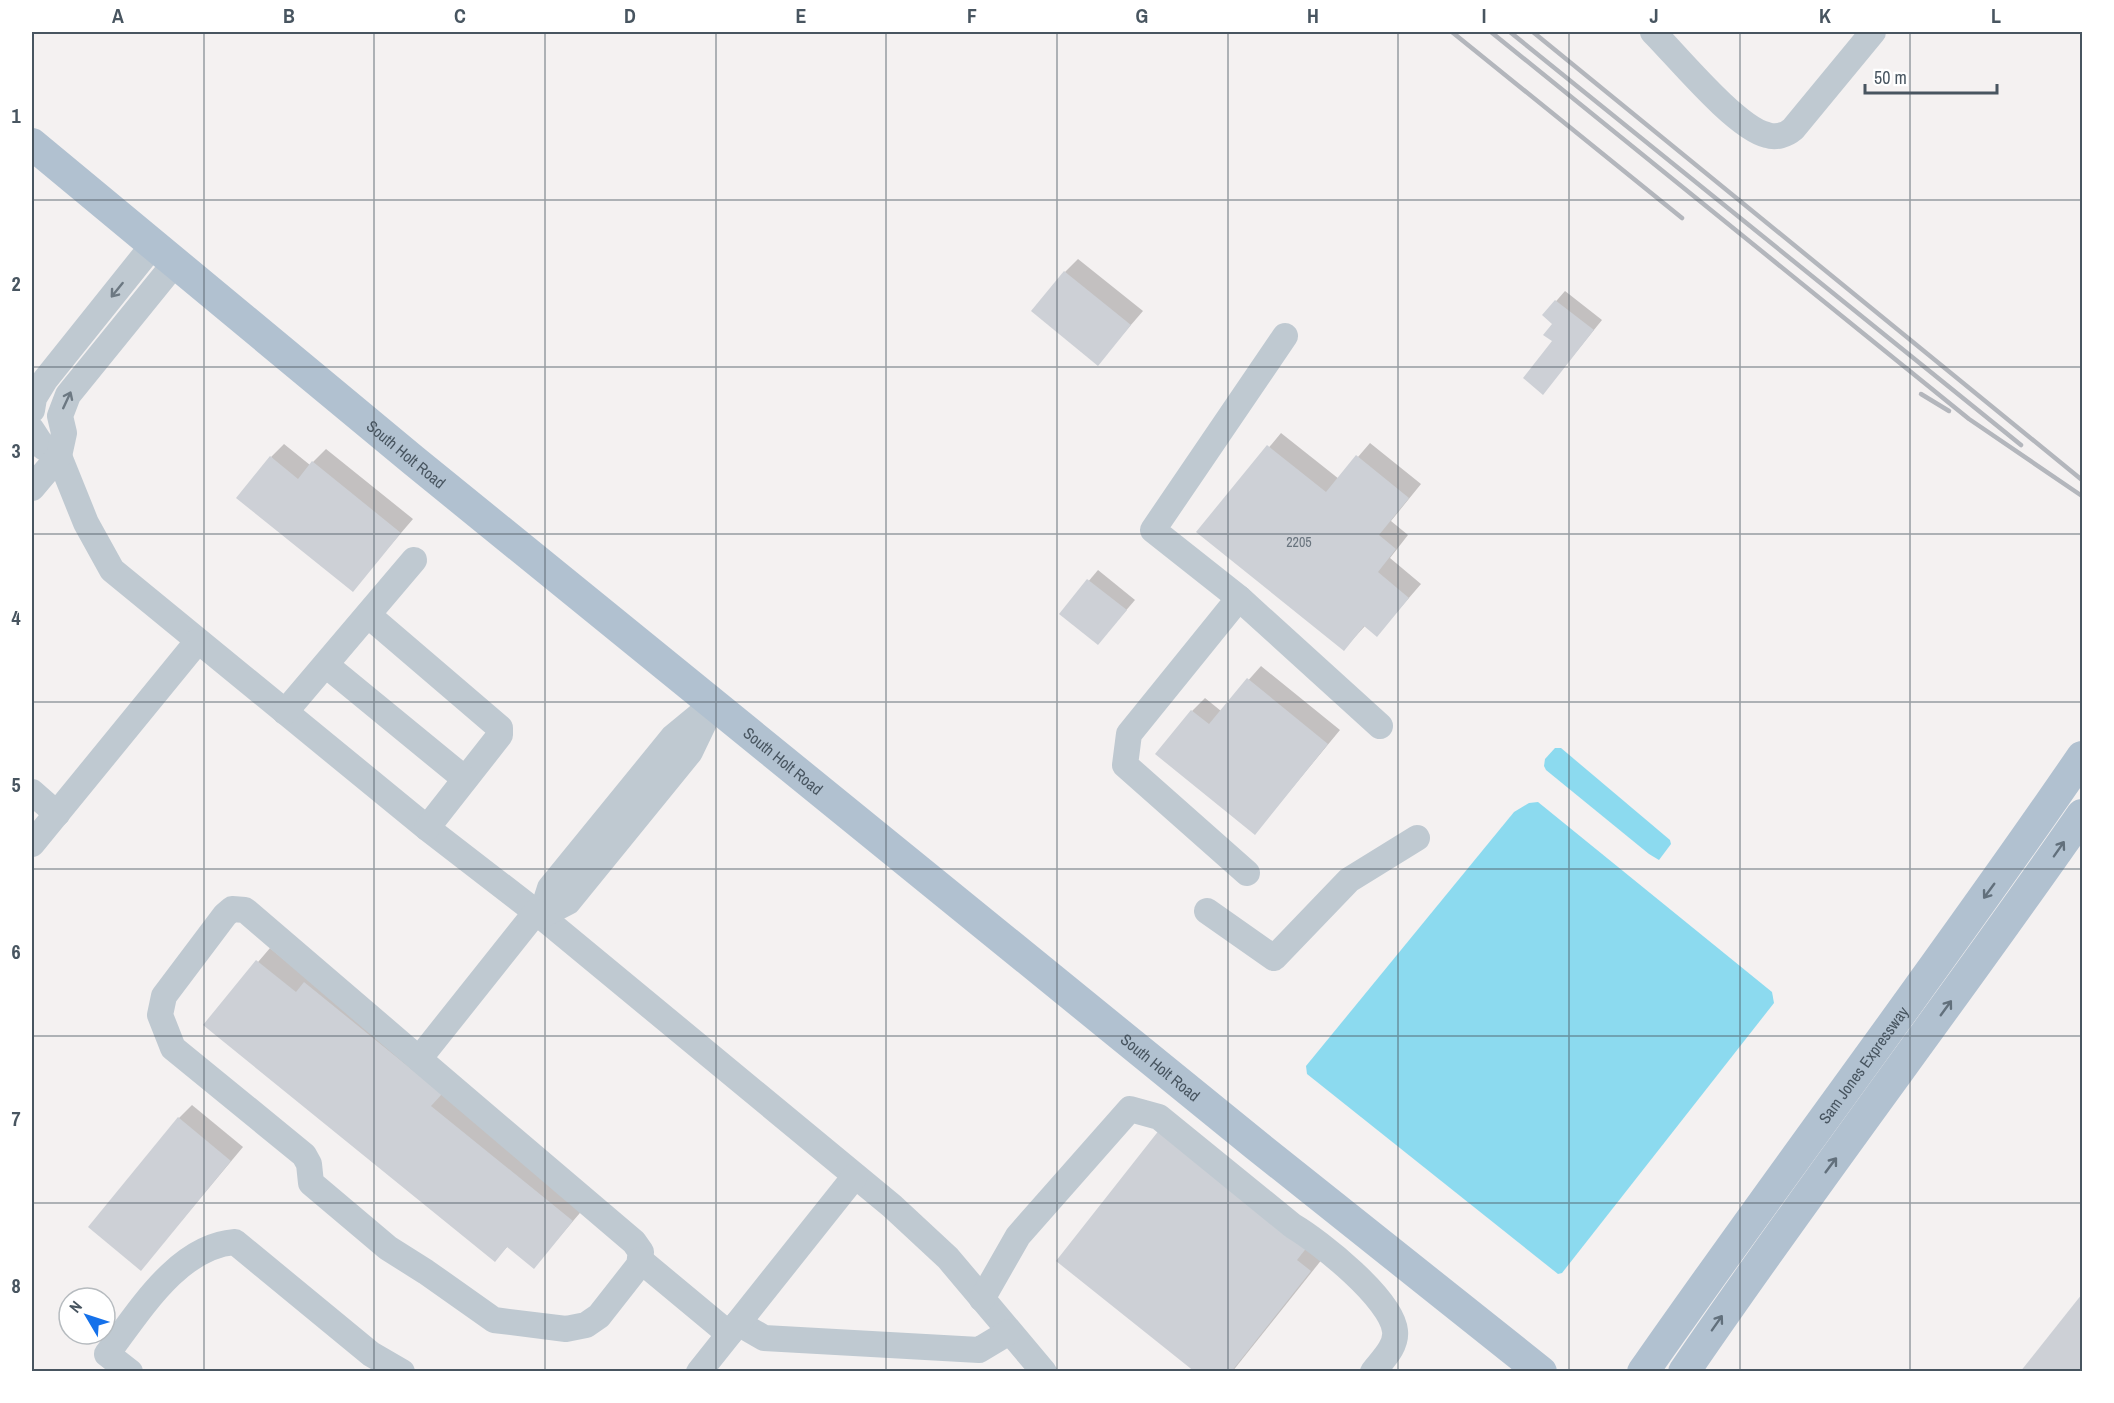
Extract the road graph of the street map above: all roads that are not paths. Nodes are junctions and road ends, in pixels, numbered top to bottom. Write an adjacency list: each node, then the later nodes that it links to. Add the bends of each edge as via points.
1 (1653, 32): 2 (lane, via 1735,115 1756,131 1778,136 1793,129)
2 (1873, 32)
3 (32, 144): 4 (main road, South Holt Road)
4 (164, 254): 6 (lane, one-way to 6, via 45,380); 8 (lane, one-way to 4, via 64,433 60,416 68,395); 15 (main road, South Holt Road)
5 (1285, 336): 11 (lane, via 1153,530)
6 (32, 410)
7 (32, 430): 8 (lane, via 43,447)
8 (58, 456): 9 (lane); 13 (lane, via 86,523 112,570)
9 (32, 488)
10 (414, 560): 12 (lane)
11 (1239, 598): 17 (lane); 26 (lane, via 1129,734 1125,765)
12 (368, 615): 14 (lane); 19 (lane, via 500,728 500,735)
13 (197, 642): 16 (lane); 21 (lane)
14 (326, 665): 16 (lane); 19 (lane)
15 (713, 704): 28 (lane, via 673,736 550,888); 40 (main road, South Holt Road)
16 (285, 712): 23 (lane)
17 (1380, 726)
18 (2082, 757): 41 (main road, Sam Jones Expressway, one-way to 41)
19 (465, 779): 23 (lane)
20 (32, 792): 21 (lane)
21 (57, 813): 25 (lane)
22 (2082, 814): 42 (main road, Sam Jones Expressway, one-way to 22)
23 (427, 828): 28 (lane)
24 (1417, 838): 27 (lane, via 1349,880 1274,958)
25 (32, 844)
26 (1247, 873)
27 (1207, 911)
28 (538, 914): 29 (lane); 30 (lane)
29 (419, 1059): 31 (lane, via 634,1242 641,1252); 31 (lane, via 245,910 232,909 225,915 164,996 159,1016 173,1048 304,1155 309,1164 310,1183 387,1248 494,1320 566,1329 586,1325 599,1316)
30 (855, 1176): 32 (lane, via 948,1258); 33 (lane)
31 (640, 1260): 33 (lane)
32 (982, 1299): 34 (lane); 39 (lane, via 1018,1236 1130,1109 1159,1117 1293,1226 1316,1240 1384,1304 1395,1332 1391,1349)
33 (734, 1328): 34 (lane, via 764,1338 979,1350); 37 (lane)
34 (1010, 1332): 38 (lane)
35 (130, 1371): 36 (lane, via 107,1354 167,1276 213,1247 235,1242 371,1354)
36 (402, 1371)
37 (699, 1371)
38 (1044, 1371)
39 (1373, 1371)
40 (1541, 1371)
41 (1643, 1371)
42 (1684, 1371)

